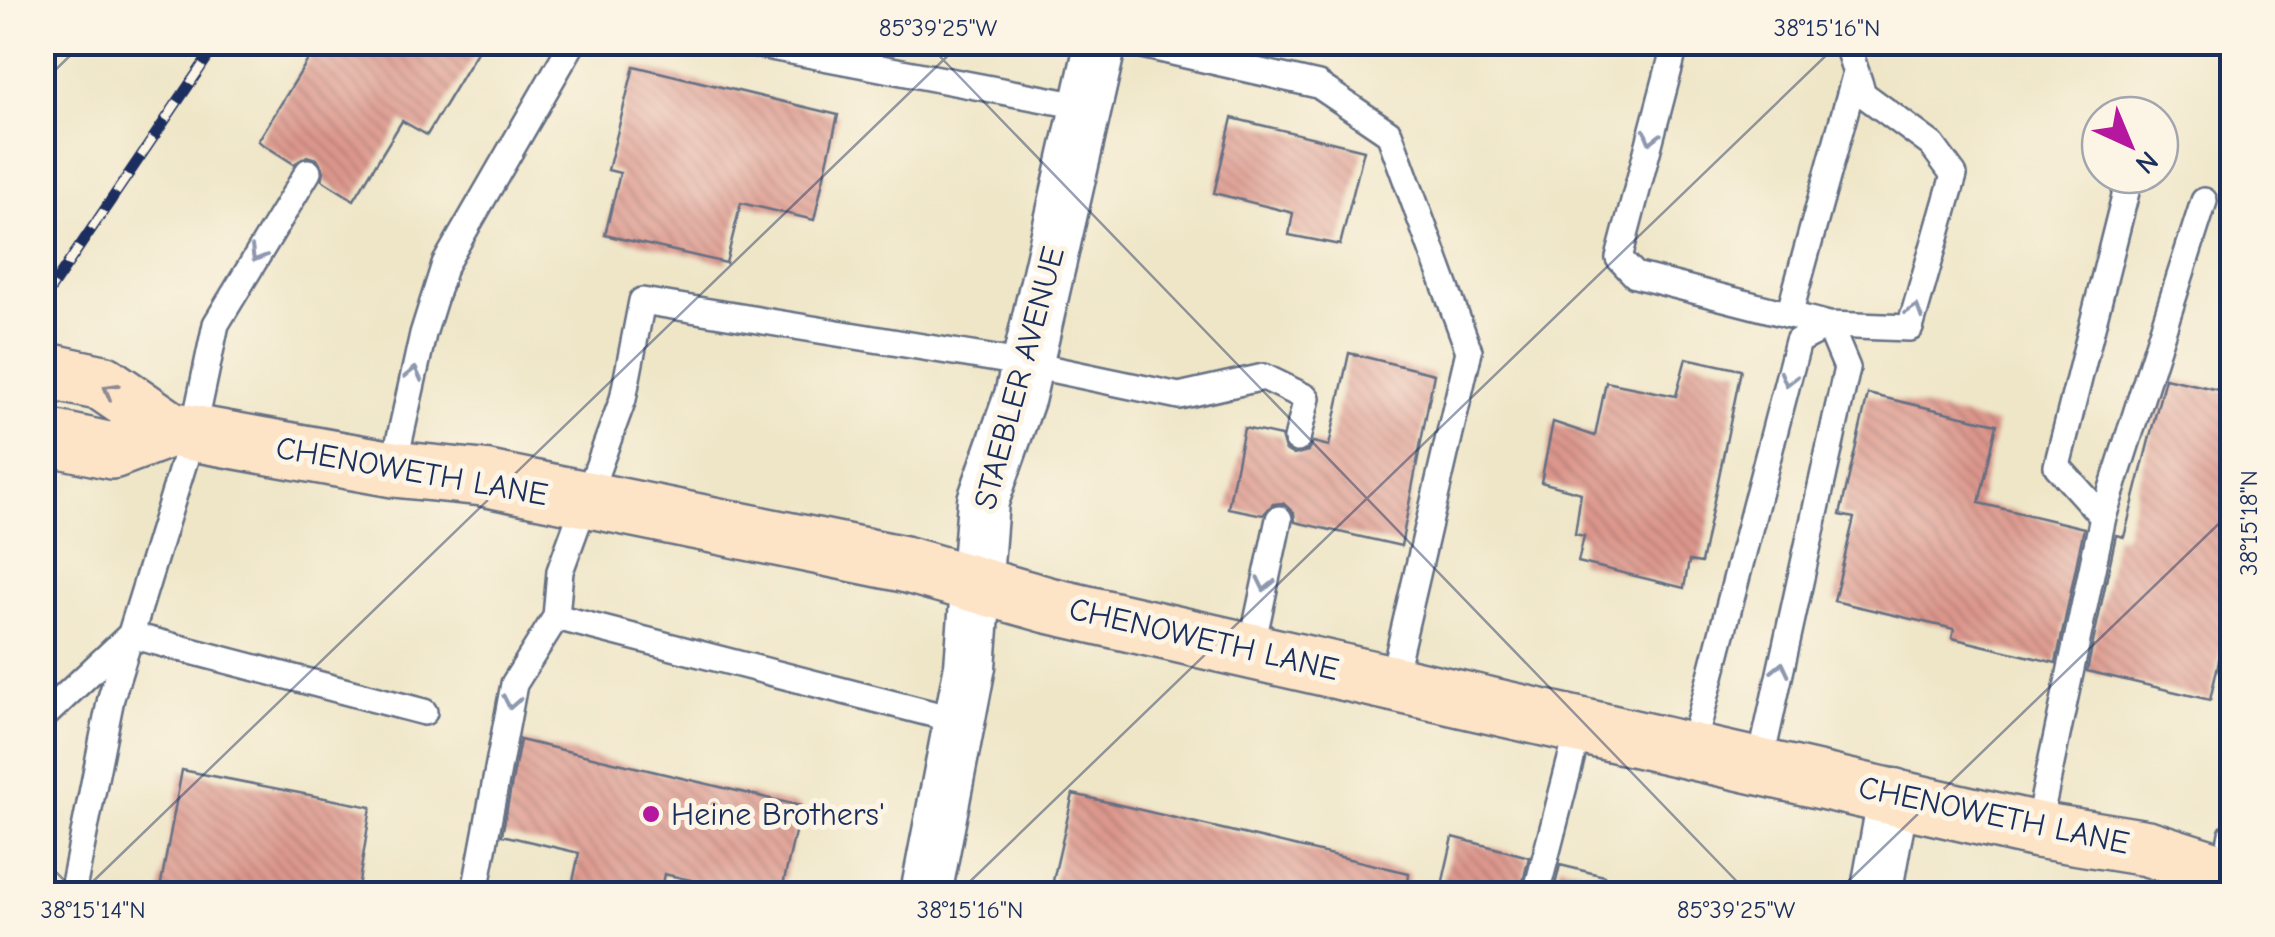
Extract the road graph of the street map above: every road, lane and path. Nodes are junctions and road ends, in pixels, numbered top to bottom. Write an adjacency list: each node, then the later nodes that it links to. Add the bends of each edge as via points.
1 (573, 42): 19 (lane, one-way to 1, via 445,264)
2 (744, 42): 8 (lane)
3 (1101, 42): 8 (street, STAEBLER AVENUE)
4 (1128, 42): 27 (lane, via 1318,84 1390,133 1469,350)
5 (1676, 42): 12 (lane, one-way to 12, via 1619,258 1634,275)
6 (1846, 42): 7 (lane)
7 (1856, 72): 12 (lane); 13 (lane, one-way to 7, via 1910,328 1954,175 1932,145 1863,94)
8 (1086, 107): 14 (street, STAEBLER AVENUE)
9 (308, 172): 16 (lane, one-way to 16, via 216,324)
10 (2125, 195): 21 (lane, via 2057,466)
11 (2204, 201): 21 (lane)
12 (1790, 314): 13 (lane)
13 (1829, 325): 32 (lane, one-way to 32, via 1798,341); 33 (lane, one-way to 13, via 1848,368)
14 (1027, 364): 18 (lane, via 1179,396 1264,377 1307,398); 20 (lane, via 642,301 623,399); 23 (street, STAEBLER AVENUE, via 983,501)
15 (42, 370): 16 (main road, CHENOWETH LANE, one-way to 15, via 103,383)
16 (182, 431): 17 (main road, via 112,451); 19 (main road, CHENOWETH LANE); 25 (lane)
17 (42, 436)
18 (1297, 439)
19 (393, 469): 20 (main road, CHENOWETH LANE, via 483,478)
20 (583, 502): 23 (main road, CHENOWETH LANE, via 904,564); 24 (lane, via 560,571)
21 (2103, 517): 35 (lane)
22 (1279, 519): 26 (lane, one-way to 26)
23 (975, 584): 26 (main road, CHENOWETH LANE); 30 (street, STAEBLER AVENUE)
24 (556, 616): 30 (lane); 38 (lane, one-way to 38, via 514,684 475,892)
25 (130, 636): 28 (lane); 29 (lane); 37 (lane)
26 (1251, 650): 27 (main road, CHENOWETH LANE)
27 (1392, 682): 31 (main road, CHENOWETH LANE)
28 (424, 712)
29 (42, 718)
30 (960, 721): 39 (street, STAEBLER AVENUE)
31 (1580, 724): 32 (main road, CHENOWETH LANE); 40 (lane)
32 (1692, 749): 33 (main road, CHENOWETH LANE)
33 (1760, 764): 34 (main road, CHENOWETH LANE)
34 (1894, 794): 35 (main road, CHENOWETH LANE); 41 (street)
35 (2036, 830): 36 (main road, CHENOWETH LANE)
36 (2230, 860)
37 (72, 894)
38 (485, 894)
39 (926, 894)
40 (1536, 894)
41 (1876, 894)

